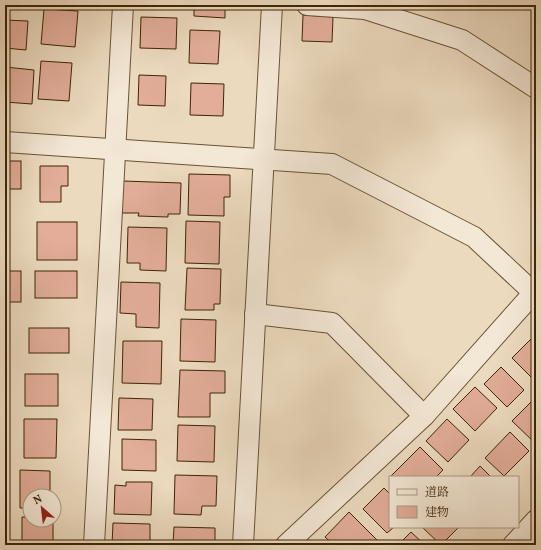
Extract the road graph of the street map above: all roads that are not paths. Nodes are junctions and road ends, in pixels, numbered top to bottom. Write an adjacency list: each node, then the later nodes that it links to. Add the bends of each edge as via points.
1 (123, 5): 6 (street)
2 (272, 5): 7 (street)
3 (307, 5): 4 (street, via 365,9 462,40)
4 (536, 88)
5 (5, 142): 6 (street)
6 (115, 149): 7 (street); 12 (street)
7 (264, 159): 8 (street, via 332,164 474,237); 9 (street)
8 (535, 292): 10 (street)
9 (256, 314): 10 (street, via 332,323); 13 (street)
10 (424, 416): 14 (street)
11 (536, 520): 15 (street)
12 (94, 545)
13 (243, 545)
14 (286, 545)
15 (513, 545)

